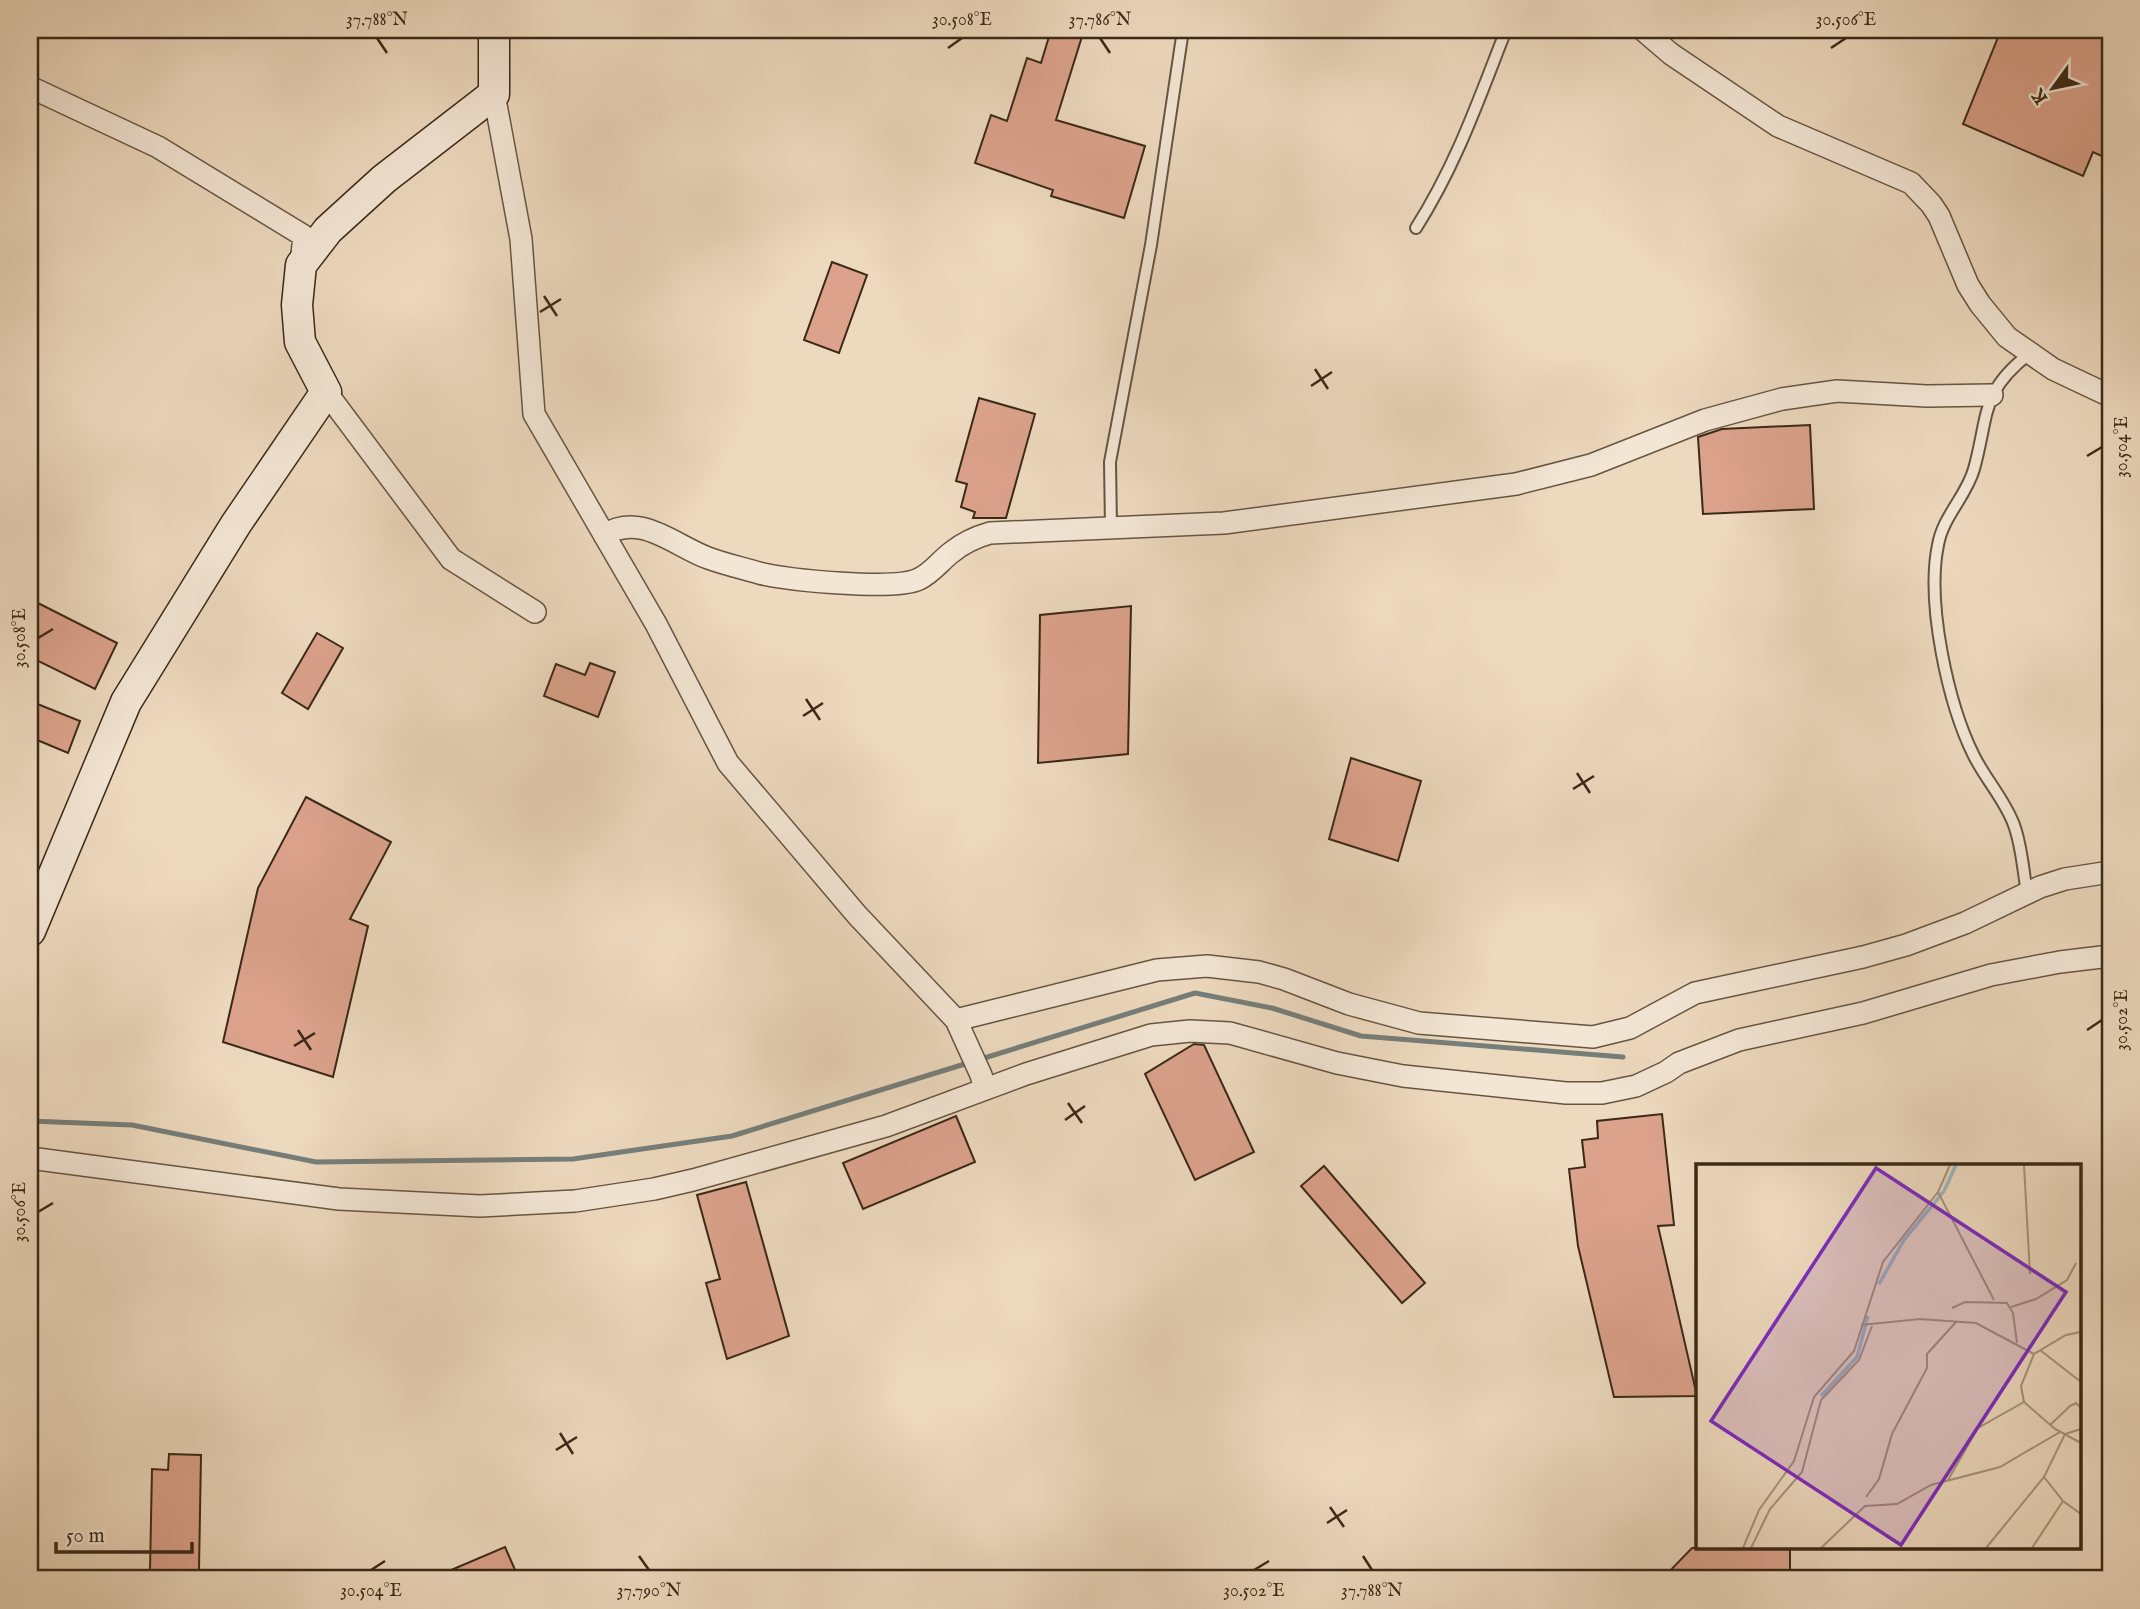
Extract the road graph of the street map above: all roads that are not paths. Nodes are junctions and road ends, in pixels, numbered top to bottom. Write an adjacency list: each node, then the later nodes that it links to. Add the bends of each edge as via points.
1 (494, 30): 6 (street)
2 (1183, 30): 13 (lane, via 1151,245 1110,462)
3 (1506, 30): 7 (lane, via 1461,147)
4 (1643, 30): 9 (street, via 1779,126 1911,183 1939,216 1980,304 2007,337)
5 (30, 87): 8 (street, via 158,147 304,236)
6 (494, 94): 8 (street, via 384,179 328,230); 14 (street, via 521,239 534,414)
7 (1416, 228)
8 (301, 265): 10 (street, via 300,342)
9 (2029, 354): 11 (lane, via 2003,376); 12 (street, via 2077,383)
10 (326, 392): 15 (street, via 451,559); 18 (street, via 236,524 126,702)
11 (1992, 395): 13 (street, via 1837,391 1782,399 1705,420 1591,465 1542,479 1224,523); 17 (lane, via 1969,483 1947,518 1938,545 1936,605 1951,695 1975,757 2013,823)
12 (2110, 396)
13 (1111, 527): 14 (street, via 990,533 964,543 930,572 903,584 817,581 761,573 706,557 641,527 625,526)
14 (604, 536): 20 (street, via 728,763)
15 (535, 612)
16 (2110, 872): 17 (street, via 2065,879)
17 (2027, 893): 20 (street, via 1906,945 1695,993 1630,1028 1593,1037 1419,1023 1259,972 1207,966 1157,970)
18 (30, 931)
19 (2110, 956): 21 (street, via 1991,975 1863,1013 1759,1035 1689,1059 1636,1086 1602,1093 1403,1076 1210,1031 1151,1035)
20 (961, 1029): 21 (street)
21 (983, 1082): 22 (street, via 886,1126 693,1180 615,1196 527,1205 339,1199)
22 (30, 1158)

